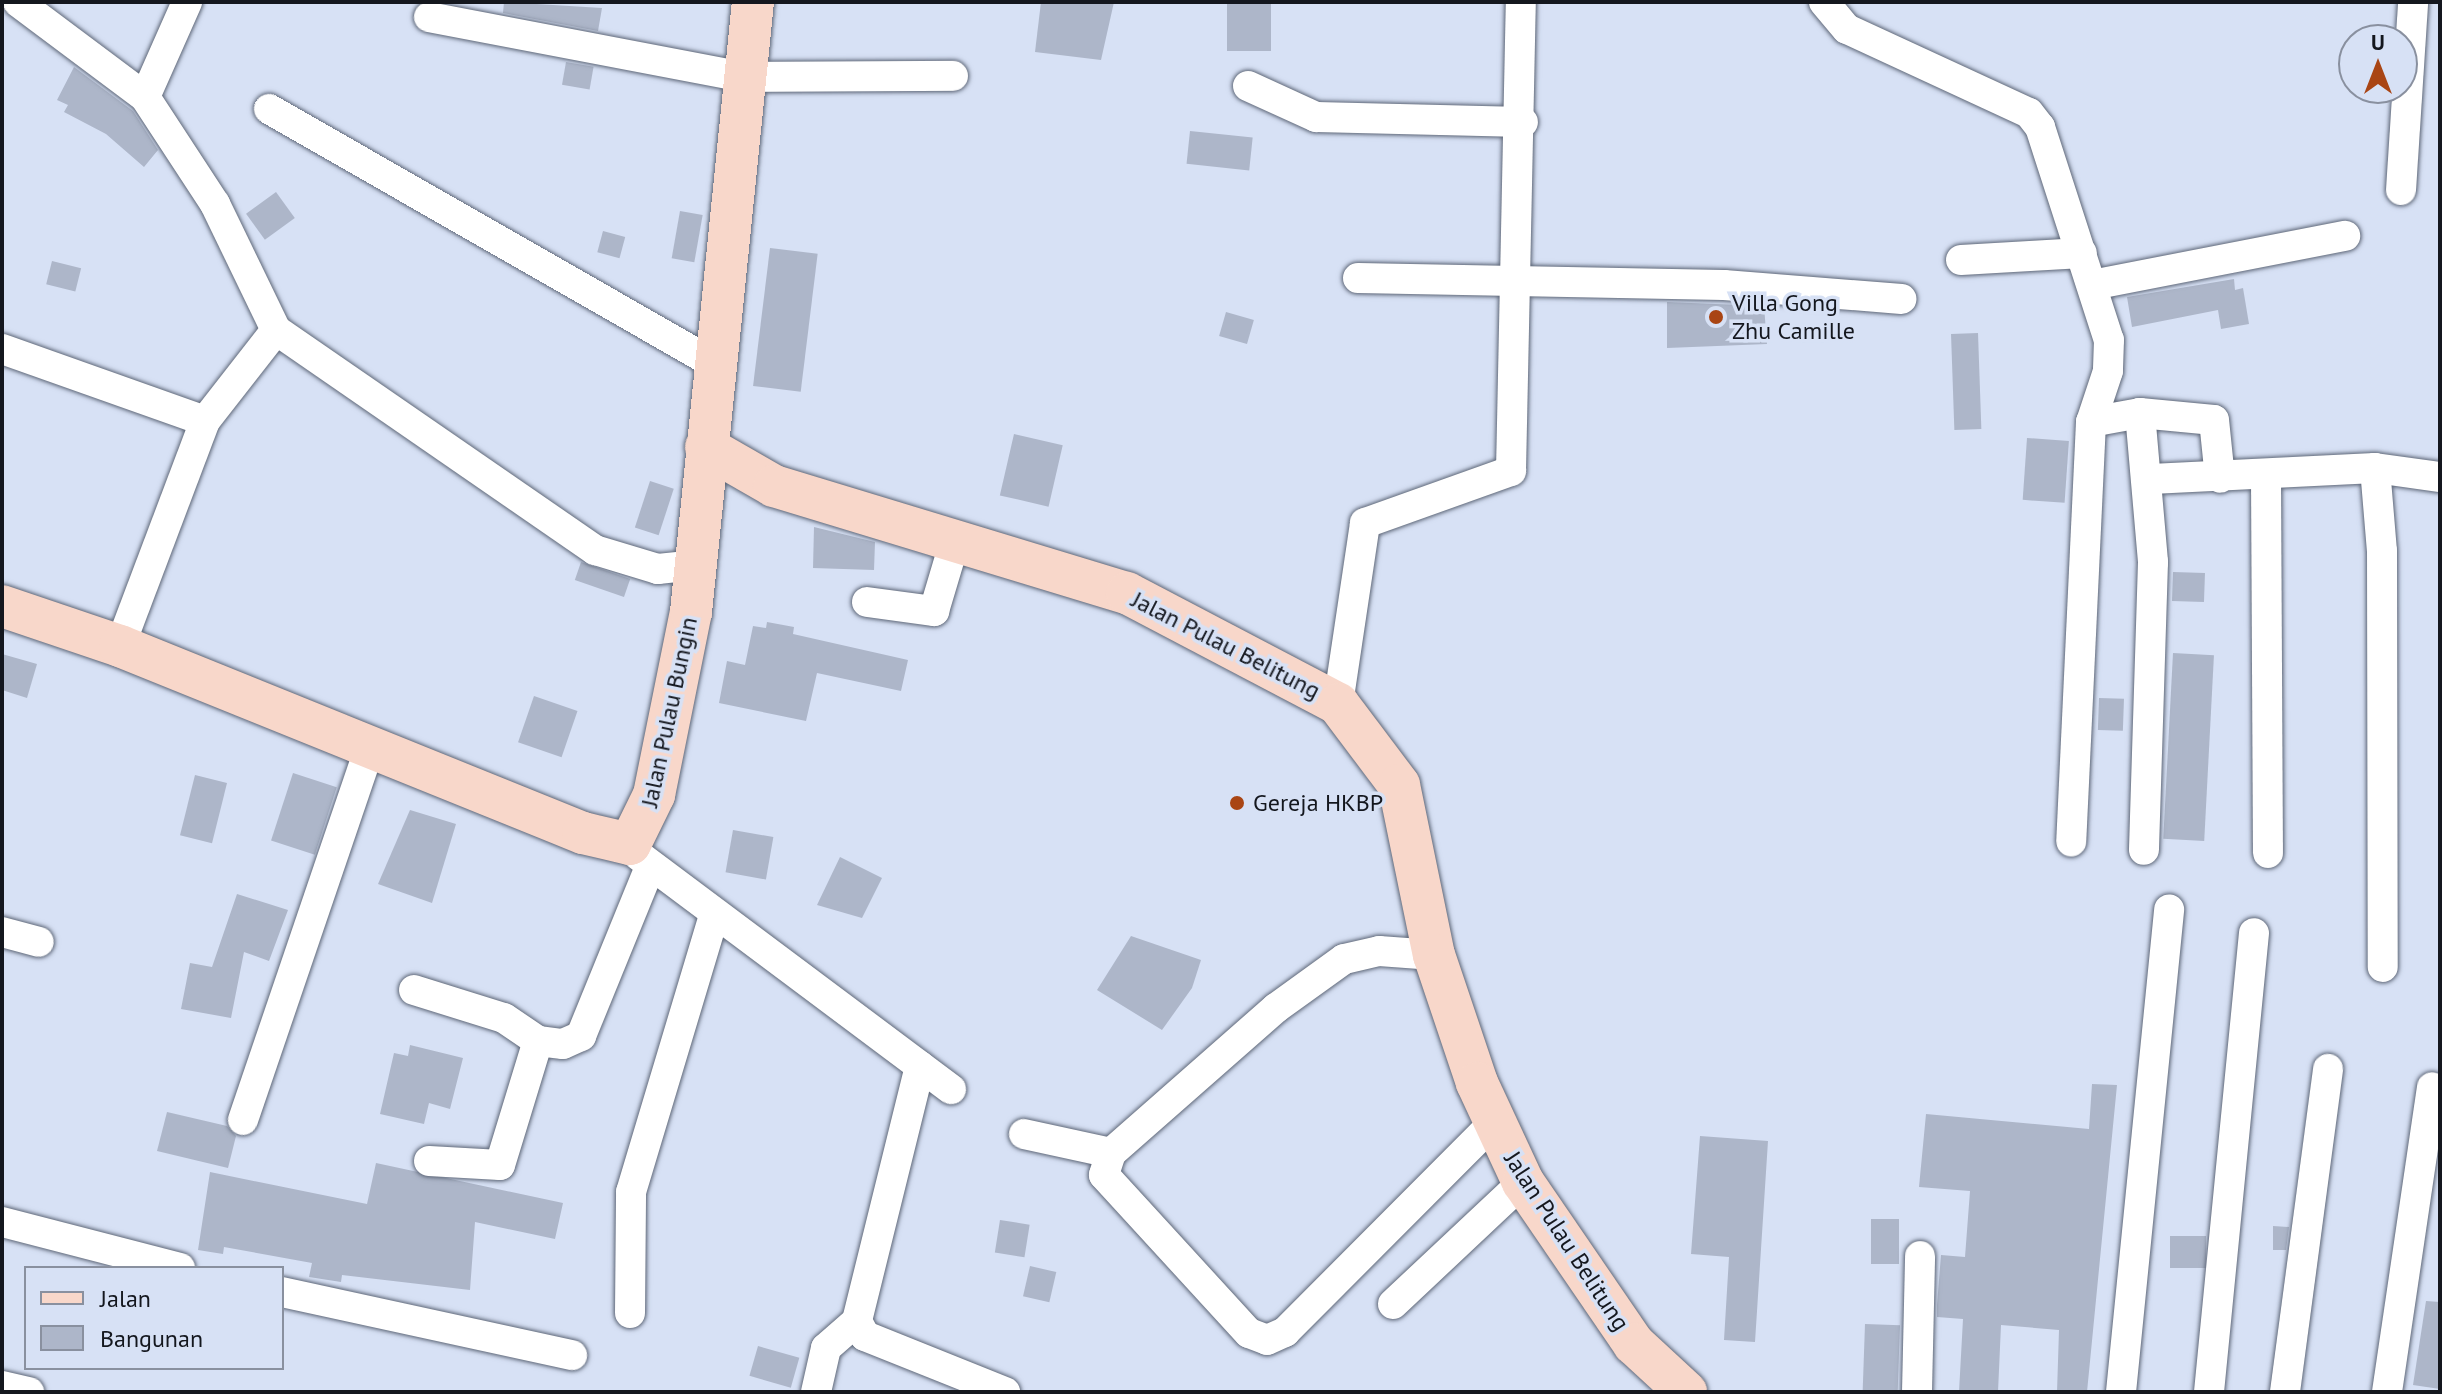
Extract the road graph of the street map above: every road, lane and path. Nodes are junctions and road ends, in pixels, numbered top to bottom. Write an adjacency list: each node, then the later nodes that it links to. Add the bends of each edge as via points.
1 (18, 2): 11 (street)
2 (187, 2): 11 (street)
3 (753, 2): 9 (street, Jalan Pulau Bungin)
4 (1521, 2): 13 (street)
5 (1824, 2): 16 (street, via 1847,29 2029,113)
6 (2413, 2): 14 (street)
7 (429, 17): 9 (street)
8 (953, 76): 9 (street)
9 (743, 77): 24 (street, Jalan Pulau Bungin)
10 (1248, 86): 13 (street, via 1316,117)
11 (145, 97): 22 (street, via 215,204)
12 (269, 109): 24 (street)
13 (1523, 122): 19 (street)
14 (2401, 190)
15 (2345, 236): 20 (street)
16 (2082, 253): 17 (street); 20 (street)
17 (1961, 260)
18 (1358, 278): 19 (street)
19 (1517, 279): 21 (street); 41 (street, via 1511,471 1365,523)
20 (2092, 285): 27 (street, via 2110,358)
21 (1901, 299)
22 (276, 330): 26 (street); 37 (street, via 595,550)
23 (2, 349): 26 (street)
24 (713, 363): 28 (street, Jalan Pulau Bungin)
25 (2140, 413): 27 (street); 32 (street, via 2214,420); 33 (street)
26 (205, 421): 40 (street)
27 (2091, 422): 43 (street)
28 (706, 447): 34 (street, Jalan Pulau Belitung); 35 (street, Jalan Pulau Bungin)
29 (2375, 468): 30 (street); 31 (street); 53 (street, via 2382,551)
30 (2266, 476): 32 (street); 45 (street)
31 (2440, 477)
32 (2220, 478): 33 (street)
33 (2151, 479): 44 (street)
34 (774, 486): 35 (street); 36 (street, Jalan Pulau Belitung)
35 (705, 505): 37 (street, Jalan Pulau Bungin)
36 (950, 564): 38 (street, via 934,611); 41 (street, Jalan Pulau Belitung, via 1127,593)
37 (695, 584): 46 (street, Jalan Pulau Bungin)
38 (867, 602)
39 (2, 606): 40 (street)
40 (120, 646): 42 (street)
41 (1338, 704): 52 (street, Jalan Pulau Belitung, via 1399,785)
42 (370, 746): 46 (street); 60 (street)
43 (2071, 842)
44 (2144, 850)
45 (2268, 853)
46 (639, 857): 48 (street); 55 (street, via 581,1036 563,1044)
47 (2169, 909): 80 (street)
48 (714, 915): 56 (street); 71 (street, via 631,1192)
49 (2, 932): 51 (street)
50 (2254, 933): 81 (street)
51 (39, 942)
52 (1434, 955): 61 (street, Jalan Pulau Belitung); 63 (street, via 1379,951 1344,959 1276,1008)
53 (2383, 967)
54 (414, 990): 55 (street, via 504,1018)
55 (538, 1041): 64 (street, via 500,1165)
56 (920, 1066): 59 (street); 72 (street)
57 (2328, 1069): 82 (street)
58 (2432, 1087): 83 (street)
59 (951, 1089)
60 (243, 1120)
61 (1493, 1123): 63 (street, via 1285,1332 1267,1340 1249,1333 1104,1175); 65 (street, Jalan Pulau Belitung)
62 (1024, 1134): 63 (street)
63 (1111, 1153)
64 (429, 1161)
65 (1523, 1182): 70 (street); 78 (street, Jalan Pulau Belitung, via 1634,1344)
66 (2, 1222): 68 (street)
67 (1920, 1256): 79 (street)
68 (172, 1266)
69 (284, 1292): 73 (street)
70 (1393, 1304)
71 (630, 1313)
72 (857, 1321): 76 (street, via 826,1348); 77 (street, via 865,1336)
73 (572, 1355)
74 (2, 1386): 75 (street)
75 (29, 1392)
76 (816, 1392)
77 (1005, 1392)
78 (1686, 1392)
79 (1917, 1392)
80 (2121, 1392)
81 (2209, 1392)
82 (2285, 1392)
83 (2387, 1392)

